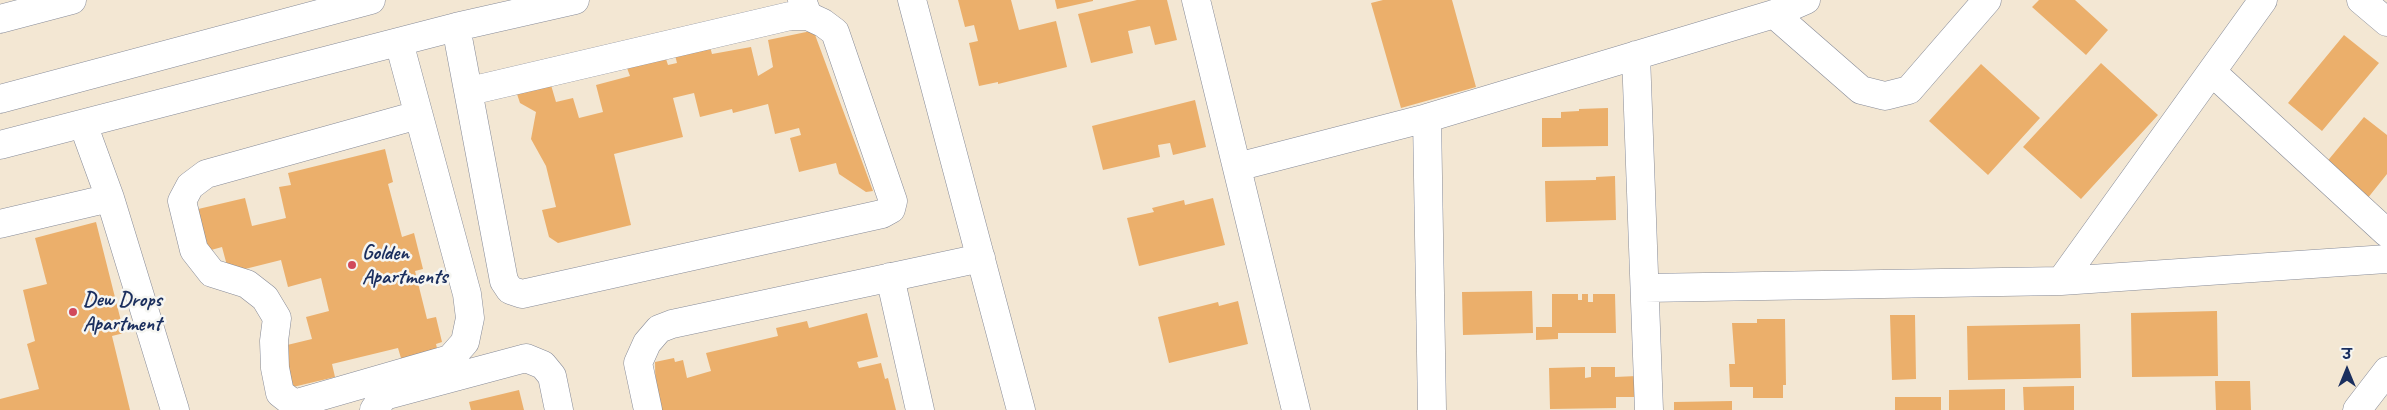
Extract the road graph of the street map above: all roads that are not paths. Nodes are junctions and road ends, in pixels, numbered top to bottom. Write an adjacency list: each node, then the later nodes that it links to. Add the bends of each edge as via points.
1 (72, 0): 12 (street)
2 (371, 0): 19 (street)
3 (575, 0): 14 (street)
4 (912, 0): 28 (street)
5 (1196, 0): 24 (street)
6 (1806, 0): 11 (street)
7 (1988, 0): 11 (street, via 1909,90 1885,96 1861,90)
8 (2263, 0): 17 (street)
9 (2361, 0): 13 (street)
10 (805, 8): 18 (street, via 790,16); 18 (street, via 835,32 893,201 891,209 882,214 522,294 510,290 504,281)
11 (1774, 14): 16 (street)
12 (0, 19)
13 (2387, 22)
14 (456, 27): 15 (street); 18 (street)
15 (399, 42): 20 (street); 22 (street)
16 (1636, 55): 21 (street); 32 (street)
17 (2212, 72): 27 (street); 31 (street)
18 (470, 91)
19 (0, 99)
20 (418, 115): 20 (street, via 467,294 470,318 465,342 450,359 294,404 280,393 275,368 277,318 266,298 246,284 212,273 194,250 182,201 190,186 206,174)
21 (1427, 118): 24 (street); 41 (street)
22 (83, 124): 23 (street); 25 (street)
23 (0, 145)
24 (1237, 167): 40 (street)
25 (110, 198): 26 (street); 34 (street)
26 (0, 224)
27 (2387, 233)
28 (981, 258): 30 (street); 39 (street)
29 (2387, 259): 31 (street)
30 (890, 277): 37 (street, via 659,329 647,343 638,363); 38 (street)
31 (2060, 280): 32 (street)
32 (1644, 288): 42 (street)
33 (2387, 371): 43 (street)
34 (175, 410)
35 (374, 410): 36 (street, via 384,396 526,358 543,366 552,376)
36 (559, 410)
37 (648, 410)
38 (920, 410)
39 (1021, 410)
40 (1296, 410)
41 (1432, 410)
42 (1649, 410)
43 (2357, 410)

